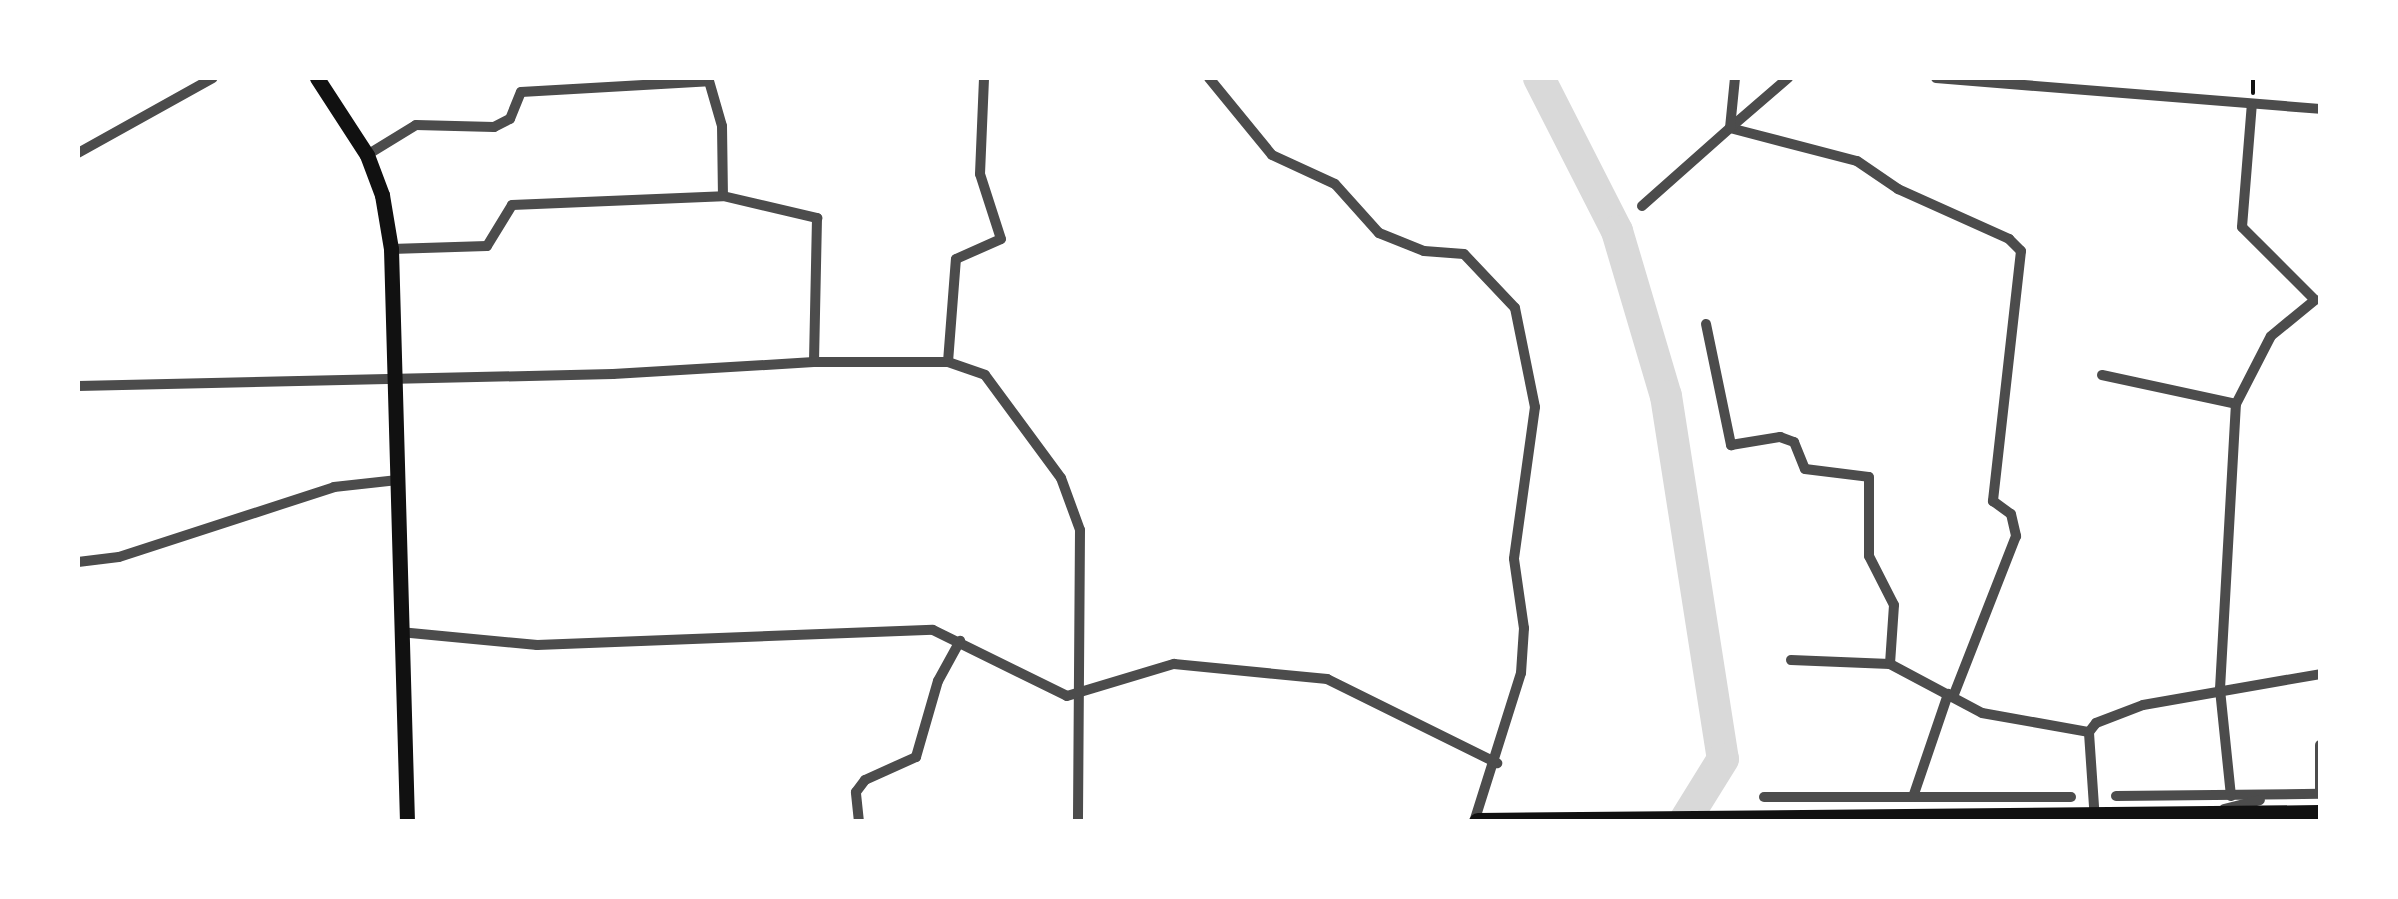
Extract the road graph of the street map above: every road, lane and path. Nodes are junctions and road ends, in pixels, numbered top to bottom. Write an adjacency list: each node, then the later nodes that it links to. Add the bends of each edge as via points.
1 (213, 78): 12 (street)
2 (317, 78): 13 (main road)
3 (984, 78): 19 (street, via 980,174 1001,240 956,259)
4 (1209, 78): 36 (street, via 1272,155 1335,184 1379,233 1424,252 1464,254 1515,308 1535,386 1535,425 1514,559 1524,628 1521,673)
5 (1735, 78): 11 (street)
6 (1788, 78): 11 (street)
7 (1936, 78): 9 (street)
8 (710, 79): 13 (street, via 521,92 510,119 494,127 416,125); 14 (street, via 722,126)
9 (2252, 104): 10 (street); 23 (street, via 2242,227 2315,300 2271,336)
10 (2320, 109)
11 (1730, 128): 15 (street); 33 (street, via 1857,161 1898,189 2009,238 2021,251 1993,501 2011,514 2016,536)
12 (78, 153)
13 (366, 155): 16 (main road, via 382,195)
14 (723, 196): 16 (street, via 512,205 487,246); 18 (street, via 817,218)
15 (1642, 206)
16 (391, 249): 21 (main road)
17 (1706, 324): 29 (street, via 1731,445 1780,437 1794,442 1805,469 1870,478 1868,556 1894,605)
18 (814, 362): 19 (street); 21 (street)
19 (948, 362): 32 (street, via 997,386 1075,507 1084,617)
20 (2102, 375): 23 (street)
21 (397, 379): 22 (street); 24 (main road)
22 (78, 386)
23 (2236, 404): 31 (street)
24 (398, 480): 25 (street, via 334,487 119,557); 26 (main road)
25 (78, 562)
26 (400, 632): 27 (street, via 537,644 908,629); 47 (main road)
27 (960, 642): 32 (street, via 1030,684); 48 (street, via 938,681 916,757 866,780 856,792)
28 (1791, 660): 29 (street)
29 (1890, 664): 33 (street)
30 (2320, 674): 31 (street)
31 (2220, 689): 34 (street, via 2114,713); 40 (street)
32 (1076, 695): 36 (street, via 1174,664 1327,678); 49 (street)
33 (1951, 695): 34 (street, via 1982,713); 43 (street)
34 (2088, 732): 46 (street)
35 (2320, 745): 37 (street)
36 (1498, 764): 50 (street)
37 (2320, 794): 41 (street)
38 (1764, 796): 43 (street)
39 (2116, 796): 40 (street)
40 (2231, 796): 41 (street)
41 (2278, 796): 45 (street)
42 (2071, 797): 43 (street)
43 (1913, 798)
44 (2320, 814): 45 (highway)
45 (2194, 817): 46 (highway)
46 (2095, 820): 50 (highway)
47 (407, 822)
48 (859, 822)
49 (1078, 822)
50 (1476, 822)

